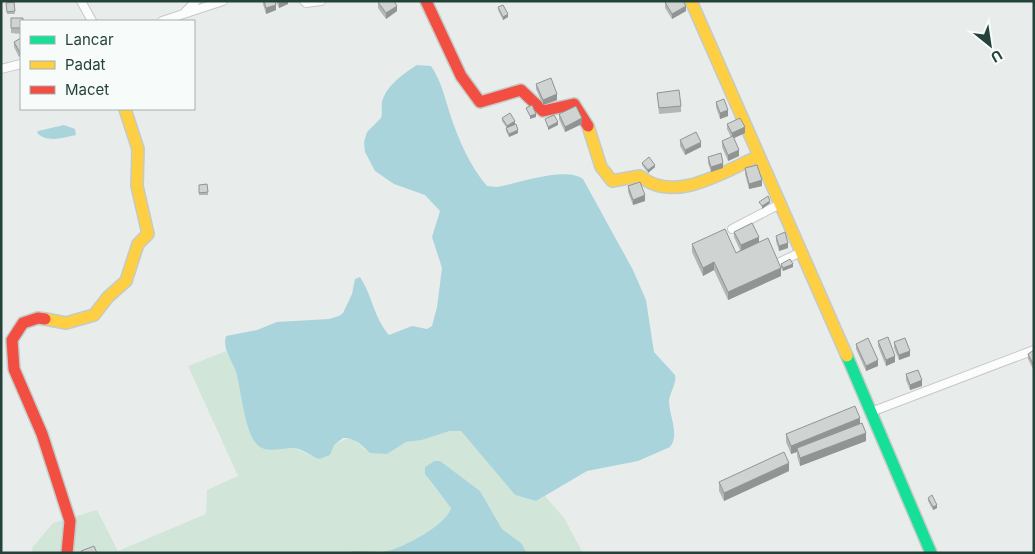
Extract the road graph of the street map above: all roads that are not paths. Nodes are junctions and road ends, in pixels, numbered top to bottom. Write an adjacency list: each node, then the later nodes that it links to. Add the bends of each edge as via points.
1 (81, 1): 9 (street)
2 (196, 1): 8 (street)
3 (223, 1): 8 (street)
4 (304, 1): 5 (street)
5 (320, 1)
6 (426, 1): 14 (street, via 461,76 480,102 521,90 543,111 574,104 588,126 600,167 612,181 640,176 651,186 673,189)
7 (691, 1): 14 (street)
8 (184, 13): 10 (street)
9 (91, 20)
10 (165, 20)
11 (20, 64): 12 (street)
12 (1, 69)
13 (126, 110): 21 (street, via 138,150 137,186 148,234 138,244 126,281 94,315 66,323 38,318 22,323 12,340 14,369 42,434 70,521)
14 (758, 156): 15 (street)
15 (780, 204): 16 (street); 17 (street)
16 (732, 229)
17 (801, 252): 18 (street); 20 (street)
18 (778, 263)
19 (1034, 350): 20 (street)
20 (871, 412): 22 (street)
21 (67, 553)
22 (931, 553)

